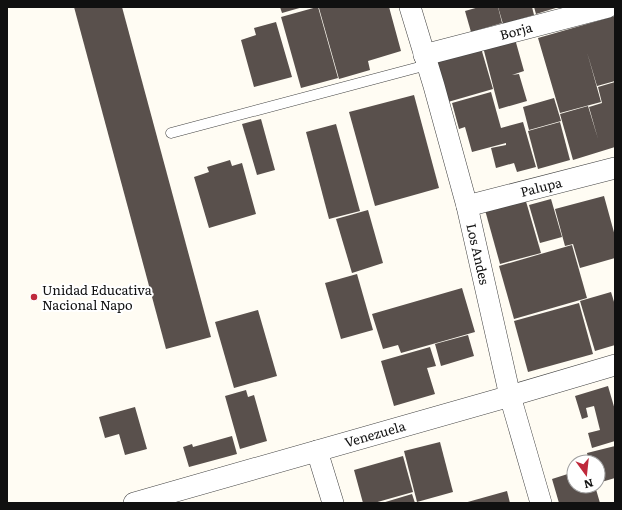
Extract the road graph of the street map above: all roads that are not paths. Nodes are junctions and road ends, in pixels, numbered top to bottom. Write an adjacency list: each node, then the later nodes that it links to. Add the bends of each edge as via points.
1 (410, 7): 3 (street, Los Andes)
2 (608, 7): 3 (street, Borja)
3 (425, 60): 4 (lane); 6 (street, Los Andes)
4 (171, 133)
5 (615, 168): 6 (street, Palupa)
6 (467, 206): 8 (street, Los Andes)
7 (615, 365): 8 (street, Venezuela)
8 (510, 396): 9 (street, Venezuela); 12 (street, Los Andes)
9 (317, 450): 10 (street, Venezuela); 11 (street)
10 (134, 503)
11 (333, 503)
12 (541, 503)

